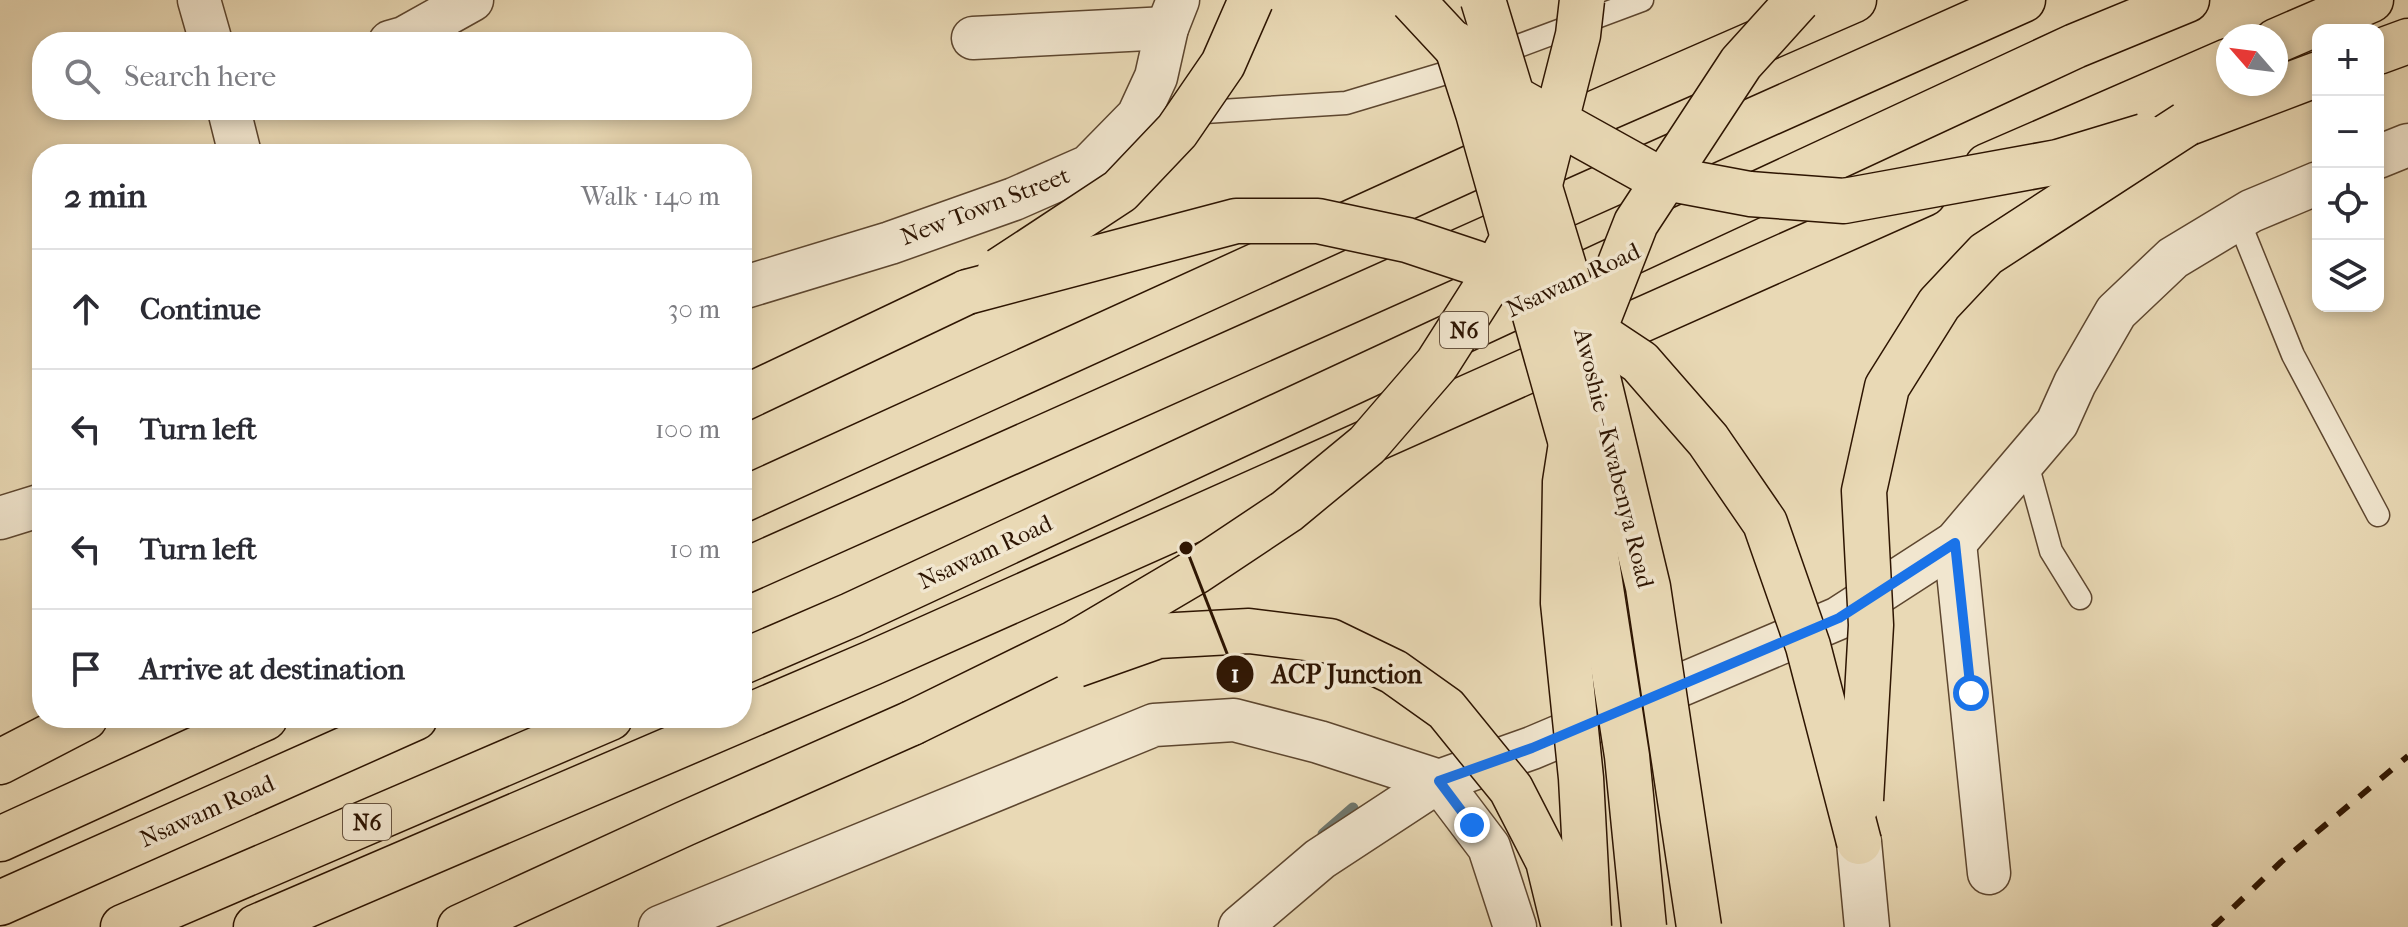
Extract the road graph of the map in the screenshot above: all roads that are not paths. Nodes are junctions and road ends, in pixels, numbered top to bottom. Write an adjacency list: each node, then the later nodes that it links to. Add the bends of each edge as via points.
1 (199, 0): 15 (street)
2 (472, 0): 16 (street)
3 (1251, 0): 32 (main road, bridge, via 1223,64 1177,131 1120,191)
4 (1412, 0): 25 (main road, bridge, via 1492,86 1654,176 1750,194 1844,201 2058,162)
5 (1442, 0): 64 (main road, Awoshie - Kwabenya Road, bridge, via 1588,504 1627,756)
6 (1483, 0): 65 (main road, Awoshie - Kwabenya Road, bridge, via 1599,382 1648,587)
7 (1582, 0): 44 (main road, bridge, via 1539,188 1493,276 1437,364 1367,445 1287,511 1197,571 1075,643)
8 (1642, 0): 23 (lane, via 1446,73 1346,103)
9 (1798, 0): 63 (main road, bridge, via 1741,63 1636,223 1585,353 1565,482 1563,603)
10 (1854, 0): 35 (main road, via 1508,151)
11 (2023, 0): 40 (main road)
12 (2187, 0): 42 (main road, Nsawam Road / N6, via 2075,46)
13 (2371, 0): 17 (main road)
14 (1173, 14): 18 (street); 23 (street, New Town Street, via 1156,77)
15 (208, 32)
16 (415, 32)
17 (2288, 36)
18 (973, 38)
19 (2408, 41): 20 (main road)
20 (2384, 50)
21 (2216, 66): 43 (main road)
22 (2312, 76): 25 (main road)
23 (1138, 116): 31 (street, New Town Street, via 1089,166 1014,199)
24 (232, 120): 26 (street)
25 (2186, 124): 53 (main road, bridge, via 1986,254 1939,304 1887,387 1864,491 1871,625)
26 (238, 144)
27 (2408, 145): 28 (street)
28 (2384, 155)
29 (2312, 186): 30 (street)
30 (2238, 219): 34 (street, via 2173,258 2116,312 2057,423); 37 (lane, via 2293,355)
31 (752, 285)
32 (967, 292): 33 (main road); 53 (main road, bridge, via 1236,221 1318,221 1407,240 1476,263 1548,301 1640,362 1708,440 1765,523 1808,646)
33 (752, 394)
34 (2026, 460): 39 (street); 41 (lane, via 2051,551)
35 (752, 495)
36 (32, 508): 38 (street)
37 (2378, 515)
38 (0, 518)
39 (1955, 543): 51 (street, via 1839,618 1532,748); 54 (street)
40 (752, 568)
41 (2080, 598)
42 (752, 658)
43 (752, 714)
44 (912, 723): 58 (main road); 62 (main road, bridge, via 1158,636 1249,631 1330,641 1394,672 1446,709 1511,789 1548,861)
45 (66, 728): 50 (main road)
46 (243, 728): 52 (main road)
47 (393, 728): 55 (main road, Nsawam Road)
48 (587, 728): 56 (main road, N6)
49 (720, 728): 57 (main road)
50 (0, 762)
51 (1439, 781): 59 (street, via 1234,720 1154,725); 60 (street, via 1320,859); 61 (street, via 1489,847)
52 (0, 839)
53 (1859, 842): 66 (street)
54 (1989, 873)
55 (0, 903)
56 (123, 927)
57 (256, 927)
58 (460, 927)
59 (660, 927)
60 (1240, 927)
61 (1515, 927)
62 (1564, 927)
63 (1589, 927)
64 (1644, 927)
65 (1699, 927)
66 (1867, 927)

